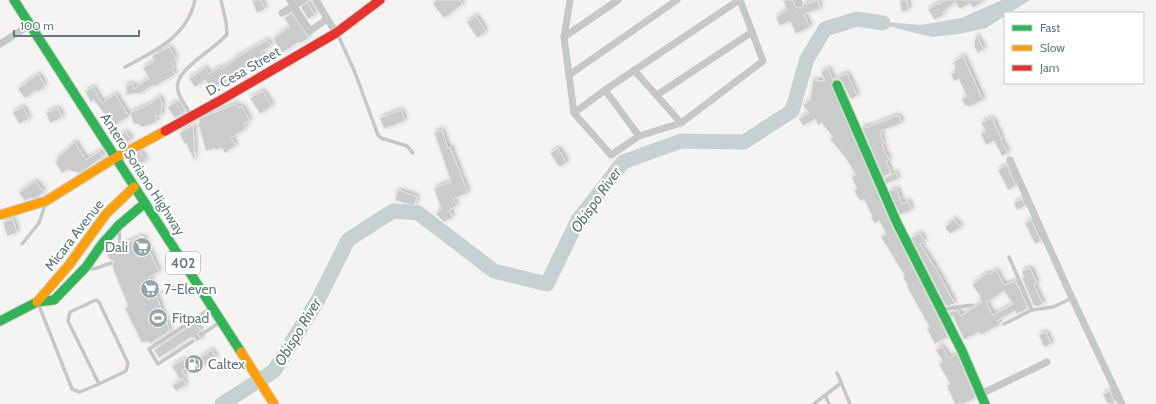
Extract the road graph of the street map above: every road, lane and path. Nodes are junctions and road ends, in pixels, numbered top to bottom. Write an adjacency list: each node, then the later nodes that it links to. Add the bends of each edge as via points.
1 (14, 0): 14 (street, Antero Soriano Highway / 402)
2 (195, 0): 19 (lane, via 189,16 171,41)
3 (221, 0): 26 (lane, via 227,34 186,70 177,85)
4 (303, 0): 11 (street)
5 (316, 0): 13 (street)
6 (380, 0): 15 (street, D. Cesa Street)
7 (570, 0): 17 (street)
8 (618, 0): 17 (street)
9 (677, 0): 21 (street)
10 (739, 0): 16 (street); 20 (street)
11 (292, 3): 12 (street); 13 (street, via 310,31)
12 (282, 13)
13 (327, 19): 15 (street)
14 (30, 25): 18 (street); 30 (street, Antero Soriano Highway / 402)
15 (336, 32): 26 (street, D. Cesa Street); 29 (lane, via 354,70 378,135 407,146)
16 (752, 32): 24 (street); 27 (street, via 763,61)
17 (564, 37): 21 (street)
18 (0, 44)
19 (125, 67)
20 (634, 70): 23 (street); 24 (street)
21 (569, 75): 25 (street)
22 (837, 85): 48 (street, via 897,223)
23 (605, 90): 25 (street); 28 (street)
24 (657, 95): 27 (street)
25 (574, 113): 28 (street, via 610,155)
26 (192, 116): 30 (street, D. Cesa Street)
27 (682, 123): 28 (street)
28 (639, 136)
29 (413, 153)
30 (116, 158): 32 (street, Antero Soriano Highway / 402); 33 (street, D. Cesa Street)
31 (1010, 160): 44 (street)
32 (134, 187): 34 (street, Antero Soriano Highway / 402); 45 (street, Micara Avenue, via 106,214 70,265)
33 (46, 201): 35 (street, D. Cesa Street); 37 (lane, via 39,223)
34 (145, 203): 36 (street, Micara Avenue); 47 (street, Antero Soriano Highway / 402)
35 (0, 215)
36 (118, 225): 38 (lane); 41 (street, Micara Avenue)
37 (22, 244)
38 (120, 246)
39 (1009, 257): 49 (lane)
40 (111, 264): 41 (lane, via 94,269)
41 (86, 267): 45 (street, Micara Avenue, via 54,300)
42 (178, 284): 43 (path)
43 (158, 294)
44 (1072, 298): 49 (lane, via 1053,307); 66 (street)
45 (37, 302): 50 (street, Micara Avenue); 58 (lane, via 72,389 80,392)
46 (972, 305): 48 (lane)
47 (212, 307): 51 (street, Antero Soriano Highway / 402); 54 (lane, via 149,349 158,364)
48 (941, 310): 59 (street)
49 (1032, 310): 52 (lane)
50 (0, 321)
51 (221, 321): 53 (lane); 61 (street, Antero Soriano Highway / 402)
52 (1004, 324)
53 (202, 335)
54 (193, 341)
55 (1047, 362): 59 (street)
56 (837, 373): 57 (lane)
57 (841, 382): 60 (lane); 64 (lane)
58 (99, 384): 58 (lane, via 126,371 128,363 102,305 96,300 70,312 68,321)
59 (981, 394): 65 (street)
60 (825, 395): 62 (lane); 63 (lane)
61 (274, 404)
62 (814, 404)
63 (829, 404)
64 (850, 404)
65 (985, 404)
66 (1122, 404)

